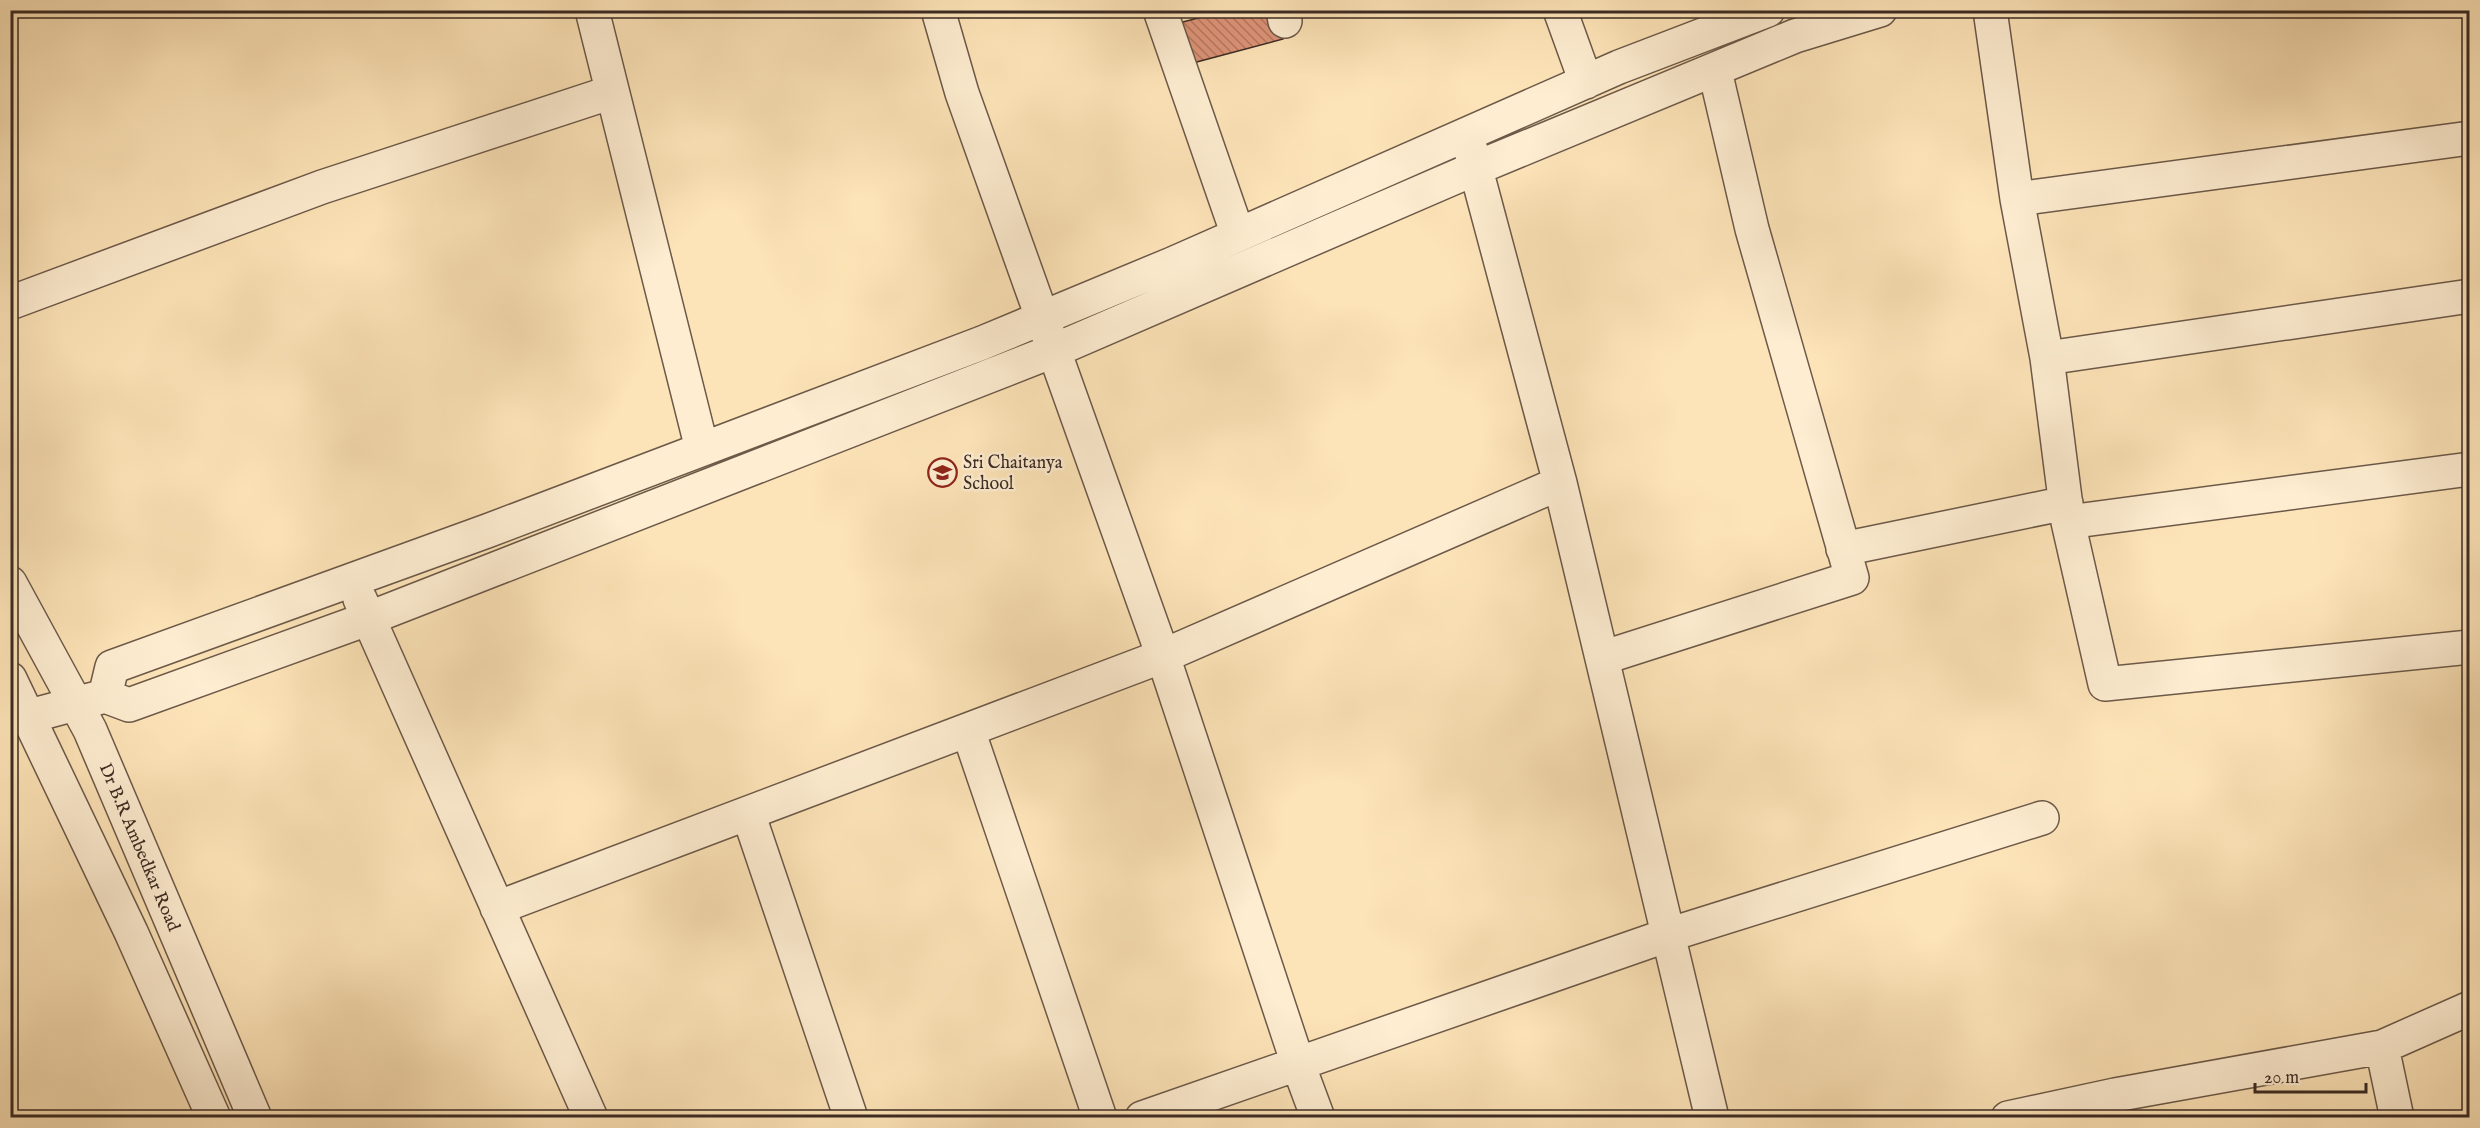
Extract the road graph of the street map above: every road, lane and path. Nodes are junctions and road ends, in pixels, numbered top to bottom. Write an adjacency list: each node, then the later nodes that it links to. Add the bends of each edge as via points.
1 (592, 10): 10 (street)
2 (938, 10): 18 (street, via 962,93)
3 (1160, 10): 15 (street)
4 (1560, 10): 9 (street)
5 (1768, 10): 9 (street)
6 (1880, 10): 8 (street, via 1795,36)
7 (1990, 10): 14 (street)
8 (1715, 71): 13 (street); 25 (street, via 1752,229)
9 (1586, 82): 11 (street)
10 (612, 92): 17 (street, via 322,187); 21 (street)
11 (1467, 133): 13 (street); 15 (street)
12 (2469, 138): 14 (street)
13 (1474, 169): 19 (street); 23 (street)
14 (2017, 199): 20 (street)
15 (1238, 235): 18 (street)
16 (2469, 297): 20 (street)
17 (10, 303)
18 (1041, 318): 19 (street); 21 (street)
19 (1053, 351): 28 (street); 30 (street)
20 (2047, 358): 24 (street)
21 (702, 449): 26 (street)
22 (2469, 469): 24 (street)
23 (1560, 483): 30 (street); 31 (street)
24 (2067, 512): 25 (street); 29 (street, via 2105,684)
25 (1843, 549): 31 (street, via 1852,578)
26 (354, 581): 28 (street); 33 (street, via 112,667)
27 (10, 583): 33 (street, Dr B.R Ambedkar Road)
28 (367, 619): 33 (street, via 129,705); 38 (street)
29 (2469, 647)
30 (1163, 656): 35 (street); 42 (street)
31 (1602, 658): 39 (street)
32 (10, 679): 34 (street)
33 (90, 700): 34 (street); 44 (street, Dr B.R Ambedkar Road, via 90,730)
34 (20, 718): 43 (street, via 40,743)
35 (968, 730): 36 (street); 47 (street)
36 (748, 813): 38 (street); 46 (street)
37 (2042, 818): 39 (street)
38 (497, 908): 45 (street)
39 (1668, 935): 42 (street); 50 (street)
40 (2469, 1008): 41 (street)
41 (2382, 1047): 51 (street); 52 (street)
42 (1298, 1064): 48 (street); 49 (street)
43 (214, 1118)
44 (255, 1118)
45 (591, 1118)
46 (851, 1118)
47 (1100, 1118)
48 (1142, 1118)
49 (1318, 1118)
50 (1712, 1118)
51 (2008, 1118)
52 (2397, 1118)

